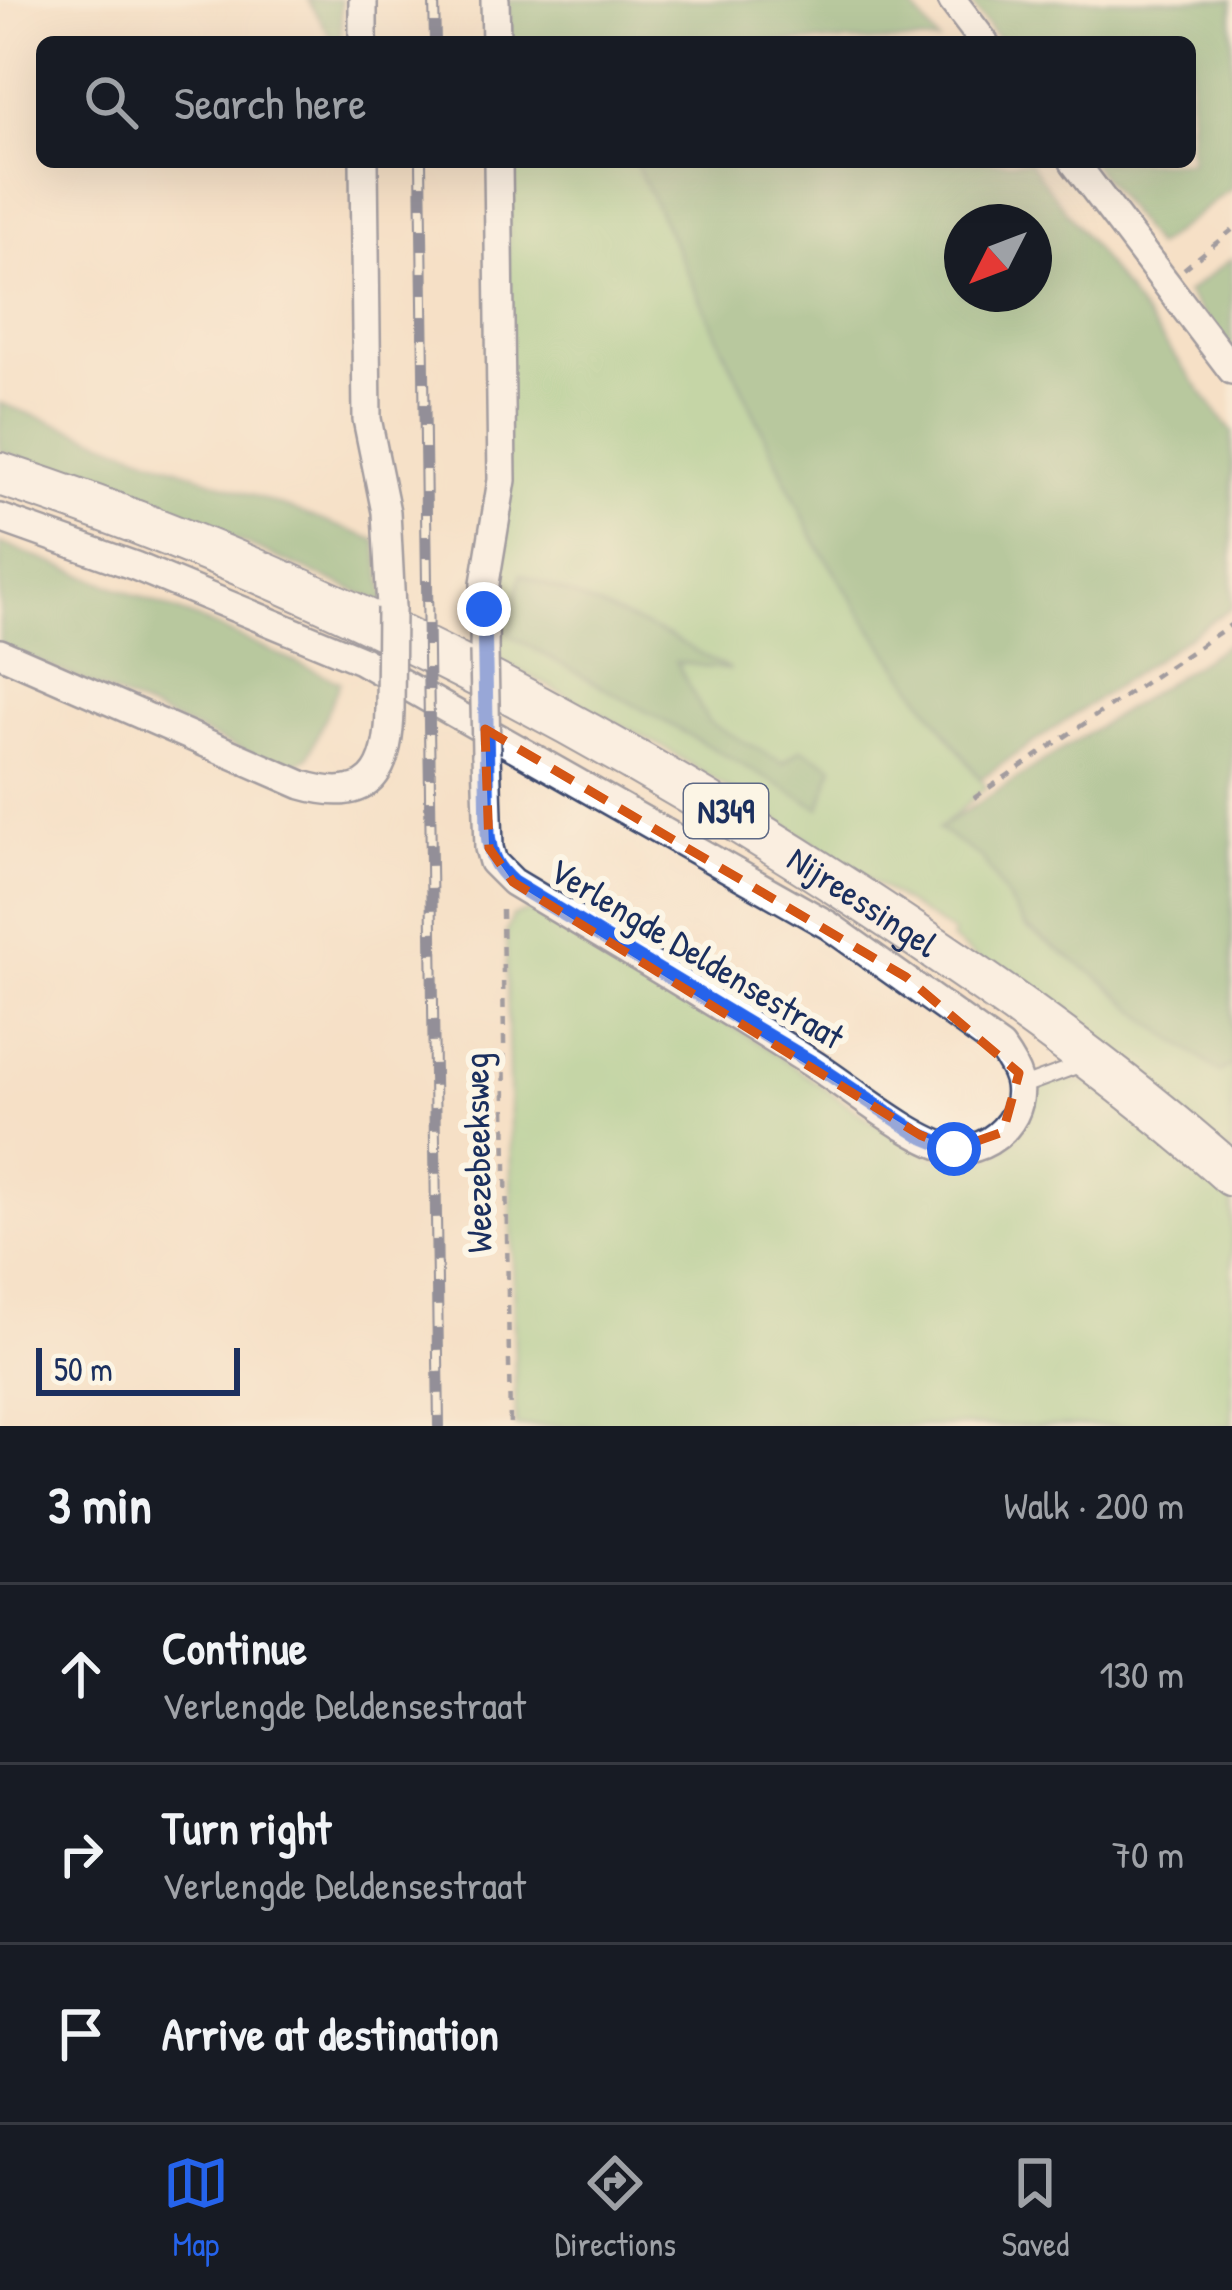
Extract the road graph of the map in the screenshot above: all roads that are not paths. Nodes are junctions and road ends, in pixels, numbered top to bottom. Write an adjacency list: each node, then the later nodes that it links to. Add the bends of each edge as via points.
1 (362, 0): 4 (street)
2 (496, 0): 5 (street)
3 (952, 0): 6 (street)
4 (363, 36)
5 (496, 36)
6 (979, 36)
7 (364, 168): 13 (street, bridge, via 367,418 386,512 391,608 390,747 381,770 330,793 302,785)
8 (498, 168): 15 (street, Verlengde Deldensestraat, bridge, via 502,480 485,583 484,651 494,862 513,883 920,1135 954,1149 979,1147 1003,1132)
9 (1079, 168): 10 (street)
10 (1232, 370)
11 (0, 474): 14 (main road, Nijreessingel / N349, via 182,540 523,697 713,803 921,938)
12 (0, 518): 15 (street, via 361,660 517,746 906,977 1001,1048)
13 (0, 653)
14 (1090, 1061): 15 (lane); 16 (main road, Nijreessingel / N349)
15 (1021, 1087)
16 (1232, 1175)

